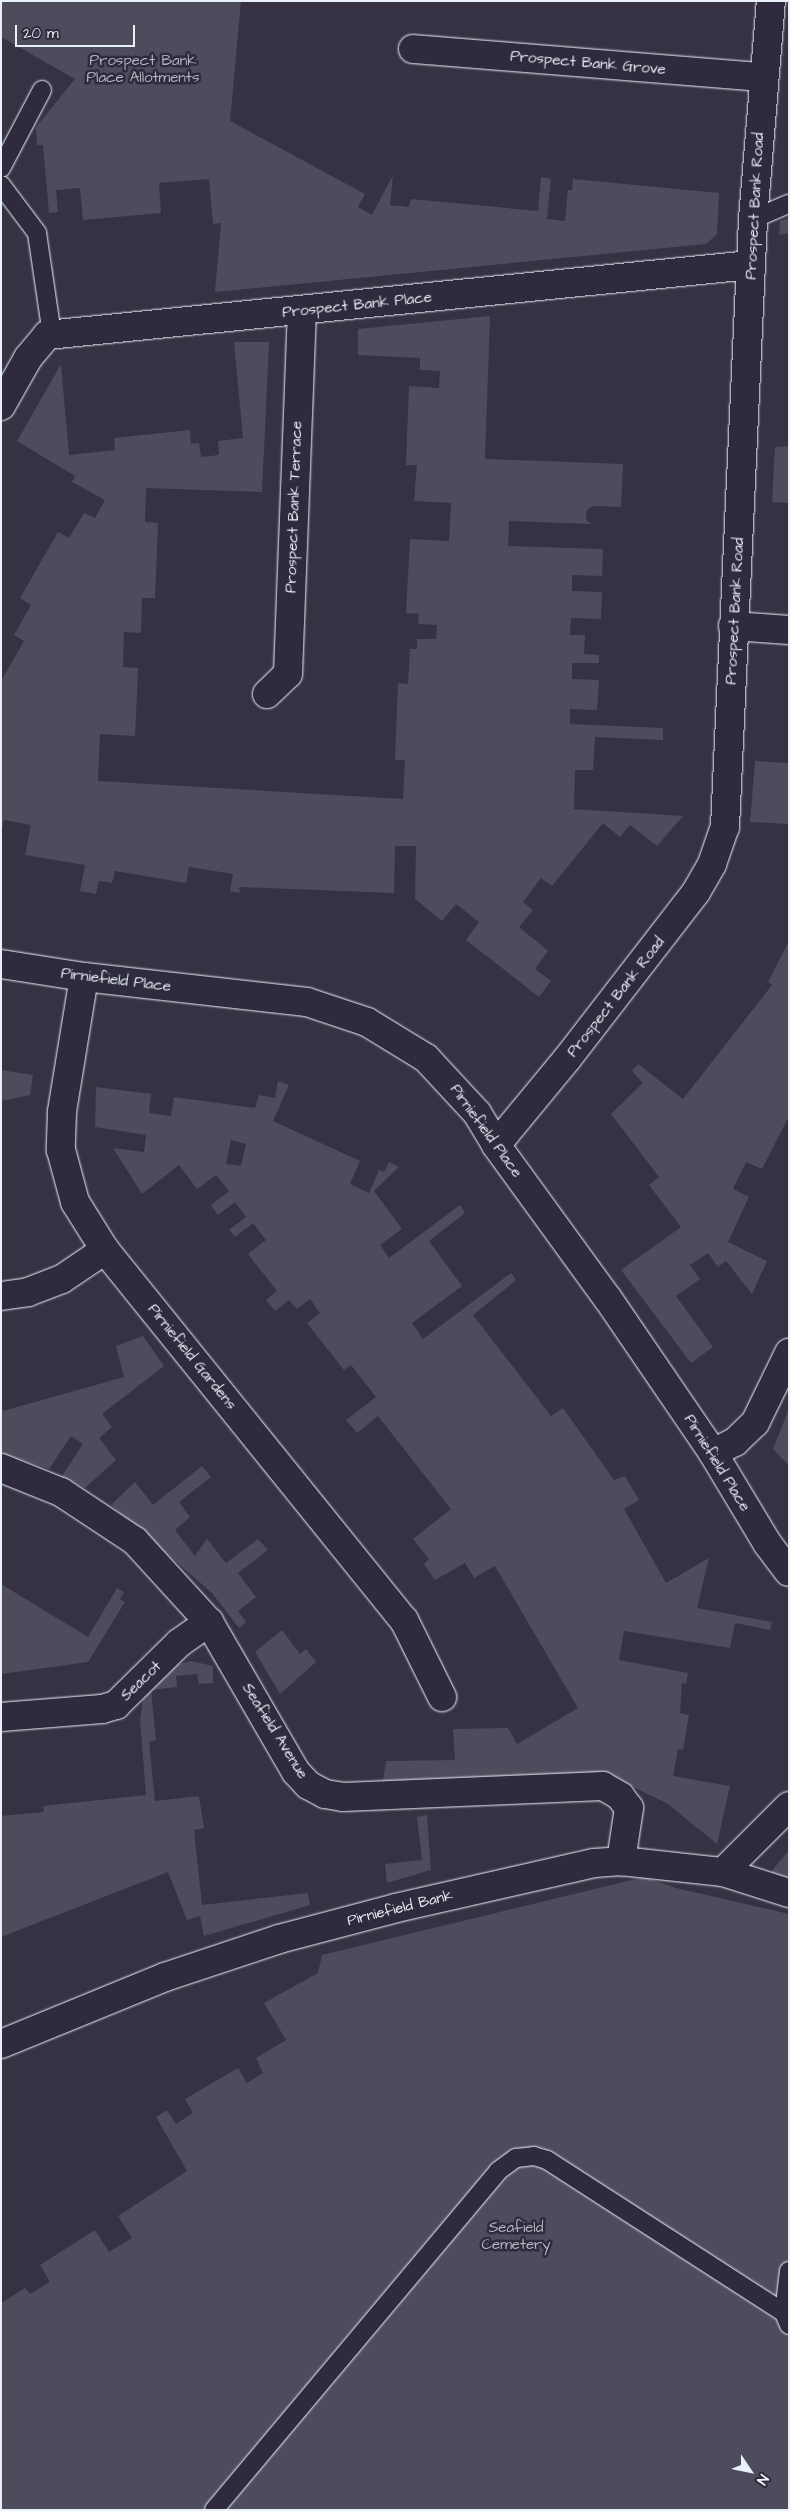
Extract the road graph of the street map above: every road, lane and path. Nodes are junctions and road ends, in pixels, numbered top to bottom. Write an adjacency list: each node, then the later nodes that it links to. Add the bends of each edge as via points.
1 (771, 1): 3 (street, Prospect Bank Road)
2 (413, 49): 3 (street, Prospect Bank Grove)
3 (764, 76): 8 (street, Prospect Bank Road)
4 (42, 90): 5 (lane)
5 (1, 168)
6 (1, 185): 11 (lane, via 37,233)
7 (789, 204): 8 (lane)
8 (753, 219): 9 (street, Prospect Bank Road)
9 (751, 265): 10 (street, Prospect Bank Place); 13 (street, Prospect Bank Road)
10 (302, 311): 11 (street, Prospect Bank Place); 15 (street, Prospect Bank Terrace, via 288,674)
11 (52, 335): 12 (street, via 47,335 36,347)
12 (1, 406)
13 (733, 626): 14 (street); 18 (street, Prospect Bank Road, via 725,827 712,864 696,892 619,993)
14 (789, 630)
15 (267, 694)
16 (1, 964): 17 (street, Pirniefield Place)
17 (84, 977): 18 (street, Pirniefield Place, via 307,1002 367,1022 406,1044 448,1079 477,1113); 19 (street, Pirniefield Gardens, via 62,1112 61,1150 74,1202)
18 (496, 1145): 22 (street, Pirniefield Place, via 608,1299)
19 (105, 1250): 20 (street, via 62,1279 28,1292); 26 (street, Pirniefield Gardens, via 404,1620)
20 (1, 1296)
21 (789, 1353): 22 (street, via 755,1423 740,1438)
22 (713, 1453): 24 (street, Pirniefield Place, via 767,1543)
23 (1, 1468): 25 (street, Seafield Avenue, via 61,1492 111,1523 135,1541)
24 (789, 1572)
25 (208, 1622): 27 (street, Seacot, via 180,1643 116,1704 102,1709); 29 (street, Seafield Avenue, via 296,1772 317,1790 344,1798 603,1786 620,1796 628,1808)
26 (442, 1697)
27 (1, 1718)
28 (789, 1806): 30 (street)
29 (621, 1861): 30 (street, Pirniefield Bank); 32 (street, Pirniefield Bank, via 563,1869 279,1939 165,1977)
30 (723, 1872): 31 (street, Pirniefield Bank)
31 (789, 1893)
32 (1, 2044)
33 (789, 2271): 34 (lane)
34 (787, 2319): 35 (lane, via 547,2160 534,2156 516,2158 498,2171)
35 (214, 2510)

